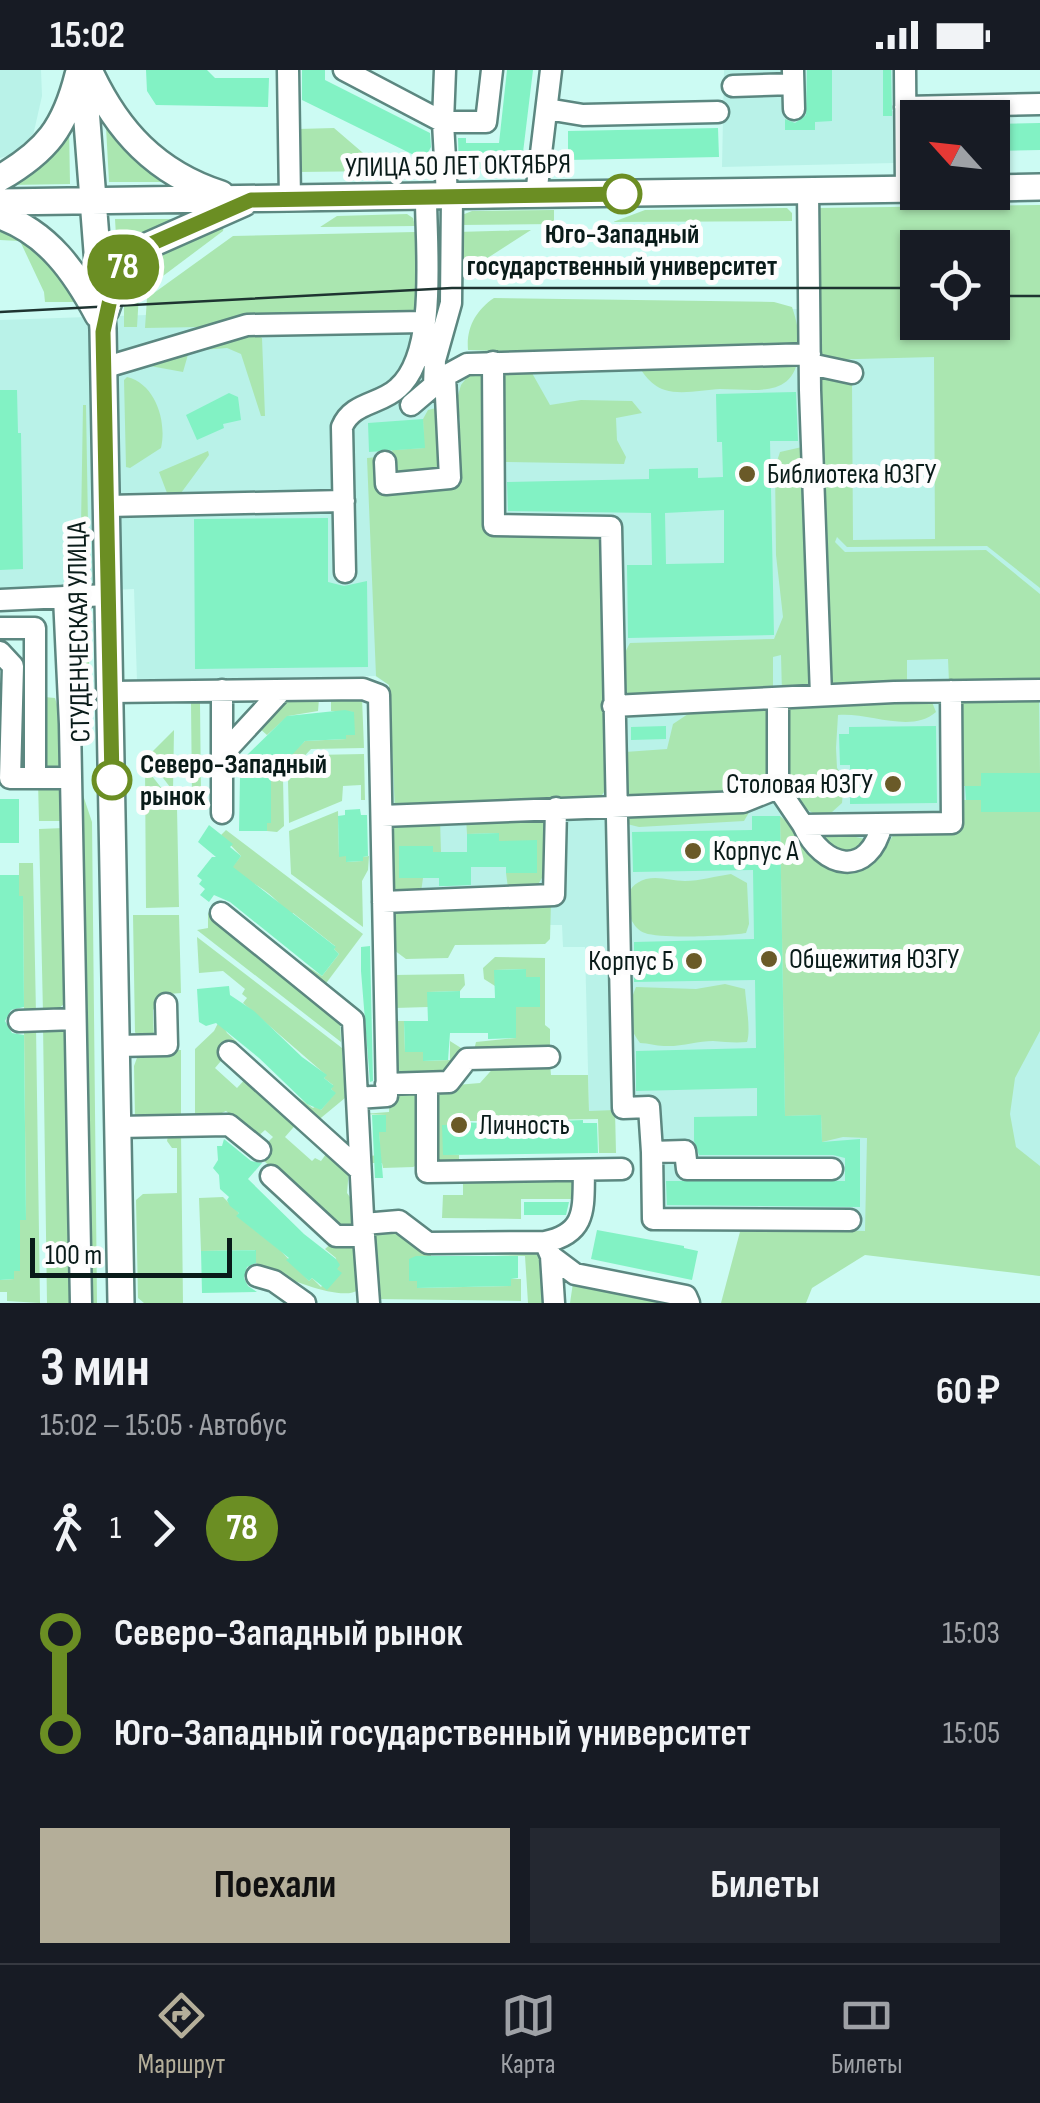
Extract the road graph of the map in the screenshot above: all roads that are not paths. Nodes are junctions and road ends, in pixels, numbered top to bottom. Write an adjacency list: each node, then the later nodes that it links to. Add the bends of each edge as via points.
1 (84, 70): 17 (main road, via 56,133); 25 (main road, via 116,122 155,161 199,186); 26 (main road, СТУДЕНЧЕСКАЯ УЛИЦА)
2 (288, 70): 24 (street)
3 (344, 70): 16 (street)
4 (445, 70): 16 (street)
5 (492, 70): 16 (street, via 486,122)
6 (551, 70): 13 (street)
7 (905, 70): 10 (street)
8 (793, 77): 9 (street); 14 (street)
9 (734, 86)
10 (905, 100)
11 (1040, 104): 12 (street)
12 (1010, 105)
13 (547, 109): 15 (street); 22 (street)
14 (794, 110)
15 (718, 112)
16 (443, 122): 23 (street)
17 (0, 178)
18 (1040, 187): 19 (main road)
19 (1010, 188)
20 (900, 189): 21 (main road, УЛИЦА 50 ЛЕТ ОКТЯБРЯ)
21 (808, 190): 22 (main road, УЛИЦА 50 ЛЕТ ОКТЯБРЯ); 31 (street)
22 (536, 195): 23 (main road, УЛИЦА 50 ЛЕТ ОКТЯБРЯ)
23 (442, 197): 24 (main road, УЛИЦА 50 ЛЕТ ОКТЯБРЯ); 29 (street); 35 (street, via 451,303 435,360)
24 (290, 199): 25 (main road, УЛИЦА 50 ЛЕТ ОКТЯБРЯ)
25 (251, 200): 26 (main road, УЛИЦА 50 ЛЕТ ОКТЯБРЯ); 30 (main road, via 132,256 112,290)
26 (93, 201): 27 (main road, УЛИЦА 50 ЛЕТ ОКТЯБРЯ); 30 (main road, СТУДЕНЧЕСКАЯ УЛИЦА)
27 (0, 202)
28 (0, 216): 30 (main road, via 32,232 65,262)
29 (424, 322): 33 (street, via 247,325); 38 (street, via 416,364 402,386 352,412 342,427)
30 (103, 330): 33 (main road, СТУДЕНЧЕСКАЯ УЛИЦА)
31 (810, 359): 32 (street); 34 (street); 51 (street)
32 (493, 362): 35 (street, via 467,364); 53 (street, via 494,525 611,526)
33 (103, 368): 39 (main road, СТУДЕНЧЕСКАЯ УЛИЦА)
34 (852, 373)
35 (440, 380): 36 (street); 37 (street, via 450,478 386,484)
36 (412, 406)
37 (384, 462)
38 (344, 501): 39 (street); 40 (street)
39 (107, 506): 41 (main road, СТУДЕНЧЕСКАЯ УЛИЦА)
40 (344, 572)
41 (108, 595): 42 (street); 50 (main road, СТУДЕНЧЕСКАЯ УЛИЦА)
42 (64, 597): 43 (street); 56 (street, СТУДЕНЧЕСКАЯ УЛИЦА)
43 (0, 600)
44 (0, 628): 55 (street, via 35,628)
45 (0, 652): 57 (street, via 12,666)
46 (222, 690): 47 (street); 50 (street); 54 (street)
47 (282, 690): 54 (street); 62 (street, via 363,688 379,696)
48 (1040, 690): 49 (street)
49 (951, 691): 51 (street); 63 (street, via 952,823)
50 (111, 692): 70 (main road, СТУДЕНЧЕСКАЯ УЛИЦА)
51 (820, 694): 52 (street)
52 (778, 700): 53 (street); 58 (street)
53 (613, 706): 59 (street)
54 (222, 755): 61 (street)
55 (36, 778): 56 (street); 57 (street)
56 (71, 778): 68 (street, СТУДЕНЧЕСКАЯ УЛИЦА)
57 (5, 779)
58 (778, 788): 59 (street, via 743,802); 64 (street)
59 (614, 806): 60 (street); 78 (street, via 622,1108 649,1107)
60 (556, 808): 62 (street); 65 (street, via 554,895)
61 (222, 813)
62 (382, 816): 65 (street)
63 (882, 824): 64 (street); 64 (street, via 870,852 846,862 823,856)
64 (803, 825)
65 (383, 902): 74 (street)
66 (221, 913): 75 (street, via 354,1020)
67 (166, 1004): 70 (street, via 167,1045)
68 (75, 1019): 69 (street); 88 (street, СТУДЕНЧЕСКАЯ УЛИЦА)
69 (19, 1020)
70 (116, 1046): 76 (main road, СТУДЕНЧЕСКАЯ УЛИЦА)
71 (229, 1052): 81 (street)
72 (550, 1057): 73 (street, via 467,1060 449,1082)
73 (427, 1083): 74 (street); 82 (street, via 427,1172)
74 (386, 1084): 75 (street, via 386,1096)
75 (357, 1098): 81 (street)
76 (117, 1127): 77 (street, via 229,1125); 89 (main road, СТУДЕНЧЕСКАЯ УЛИЦА)
77 (260, 1150)
78 (652, 1152): 80 (street, via 685,1151 687,1170); 84 (street, via 653,1220)
79 (622, 1169): 82 (street)
80 (832, 1169)
81 (360, 1170): 85 (street)
82 (584, 1171): 86 (street, via 583,1215)
83 (271, 1176): 85 (street, via 336,1236)
84 (850, 1220)
85 (364, 1230): 86 (street, via 399,1221 428,1243); 91 (street)
86 (548, 1250): 92 (street); 93 (street, via 575,1274 686,1296)
87 (256, 1276): 90 (street)
88 (81, 1303)
89 (120, 1303)
90 (305, 1303)
91 (369, 1303)
92 (554, 1303)
93 (688, 1303)

